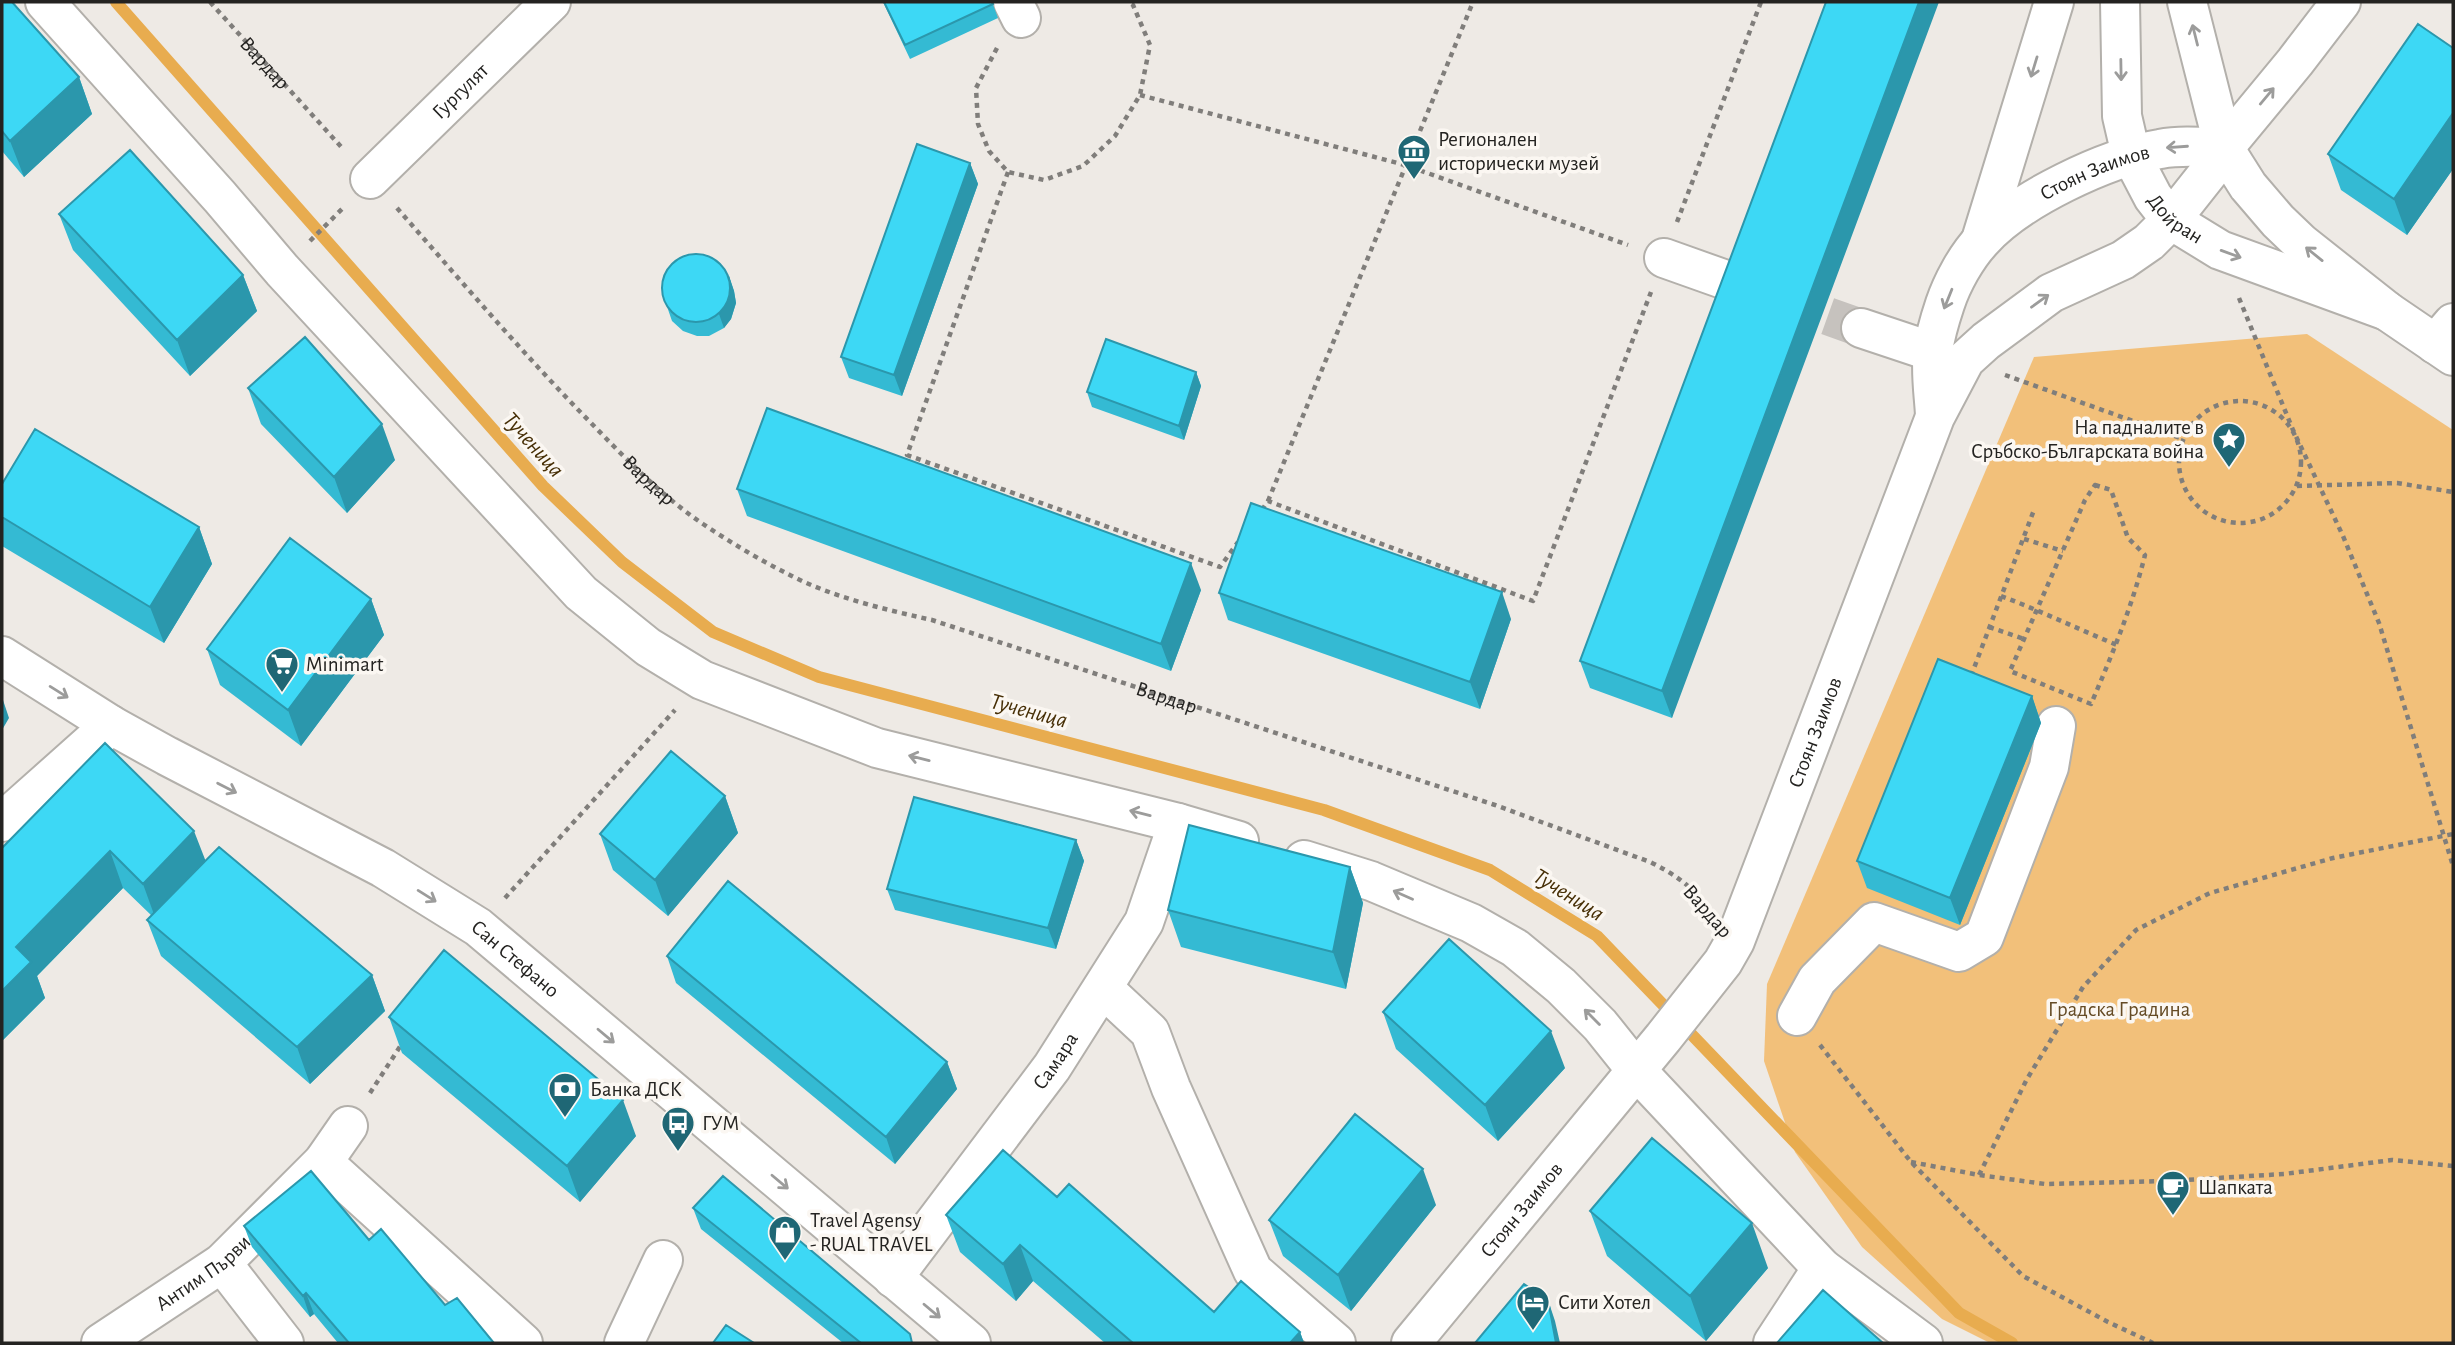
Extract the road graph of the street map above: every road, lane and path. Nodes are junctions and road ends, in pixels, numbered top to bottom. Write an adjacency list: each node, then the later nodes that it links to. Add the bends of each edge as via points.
1 (45, 2): 45 (street, via 282,270 581,593 648,647)
2 (210, 2): 17 (path, Вардар)
3 (551, 2): 17 (street, Гургулят)
4 (1128, 2): 12 (path, via 1150,45)
5 (1473, 2): 15 (path)
6 (1761, 2): 22 (path)
7 (2054, 2): 19 (street, one-way to 19)
8 (2120, 2): 14 (street, Дойран, one-way to 14, via 2122,116)
9 (2187, 2): 13 (street, Дойран, one-way to 9)
10 (2341, 2): 13 (street, one-way to 10)
11 (1017, 10): 16 (path, via 976,88 978,124 989,152)
12 (1140, 95): 15 (path); 16 (path, via 1115,136 1083,166 1044,180)
13 (2224, 148): 14 (street, Стоян Заимов, one-way to 14, via 2182,147); 18 (street); 24 (street, Дойран, one-way to 13, via 2277,221)
14 (2131, 155): 18 (street, Дойран); 19 (street, Стоян Заимов, via 2031,202)
15 (1405, 165): 22 (path); 33 (path)
16 (1008, 172): 36 (path, via 907,455 1220,567)
17 (358, 192): 20 (path); 55 (path, Вардар, via 663,492 702,524 788,575 1495,805 1650,862 1693,889)
18 (2171, 220): 21 (street, Дойран); 27 (street, one-way to 18, via 1986,341 2051,293 2123,260)
19 (1981, 240): 27 (street, one-way to 27, via 1945,303)
20 (307, 244)
21 (2220, 250): 24 (street, Дойран, one-way to 24); 28 (path)
22 (1664, 258): 23 (street); 33 (path, via 1534,601)
23 (1740, 285)
24 (2387, 311): 26 (street, Дойран)
25 (1861, 328): 27 (street)
26 (2447, 341)
27 (1949, 356): 29 (path); 55 (street, Стоян Заимов, via 1935,417)
28 (2293, 430): 29 (path, via 2264,405 2245,401 2208,410 2193,422); 30 (path); 31 (path, via 2302,467)
29 (2183, 439): 31 (path, via 2178,457 2180,477 2188,495 2216,520 2235,524 2272,515)
30 (2319, 485): 31 (path); 32 (path, via 2397,483); 52 (path, via 2379,623)
31 (2297, 486)
32 (2453, 492)
33 (1268, 501): 35 (path)
34 (2034, 510): 37 (path)
35 (1260, 512)
36 (1244, 534)
37 (2024, 538): 38 (path); 39 (path)
38 (2063, 551): 40 (path); 43 (path, via 2095,485 2111,490 2128,538 2145,555)
39 (2001, 596): 40 (path); 41 (path)
40 (2038, 609): 42 (path); 43 (path)
41 (1990, 627): 42 (path); 46 (path)
42 (2024, 639): 43 (path, via 2010,671 2091,704)
43 (2117, 645)
44 (2, 656): 47 (street, Сан Стефано, one-way to 47)
45 (702, 680): 50 (street, one-way to 45, via 877,747); 54 (path)
46 (1967, 684)
47 (111, 725): 49 (street); 54 (street, Сан Стефано, one-way to 54, via 383,868)
48 (2056, 726): 57 (street, via 2049,767 1984,937 1959,952 1874,922 1817,980)
49 (2, 822)
50 (1178, 823): 56 (street, Самара, via 1144,922); 59 (street, one-way to 50, via 1561,986 1515,948 1471,923 1371,881)
51 (2453, 834): 52 (path)
52 (2444, 836): 53 (path); 64 (path, via 2333,858 2210,893 2136,930 2083,987 2027,1079)
53 (2453, 866)
54 (478, 927): 68 (street, Сан Стефано, one-way to 68)
55 (1729, 952): 59 (street, Стоян Заимов)
56 (1103, 988): 68 (street, Самара, via 1052,1067); 74 (street, via 1150,1032 1253,1271)
57 (1797, 1016): 62 (path)
58 (409, 1033): 60 (path)
59 (1636, 1070): 67 (street); 75 (street, Стоян Заимов)
60 (348, 1126): 61 (street, Антим Първи)
61 (323, 1162): 66 (street, Антим Първи); 71 (street)
62 (1911, 1162): 64 (path); 78 (path, via 2023,1276)
63 (2453, 1166): 64 (path, via 2392,1160 2284,1174 2154,1182 2045,1184)
64 (1979, 1175)
65 (663, 1261): 72 (street)
66 (222, 1262): 69 (street, Антим Първи); 70 (street)
67 (1822, 1268): 76 (street); 77 (street)
68 (893, 1278): 73 (street, Сан Стефано, one-way to 73)
69 (101, 1343)
70 (284, 1343)
71 (523, 1343)
72 (624, 1343)
73 (971, 1343)
74 (1336, 1343)
75 (1411, 1343)
76 (1773, 1343)
77 (1923, 1343)
78 (2153, 1343)

